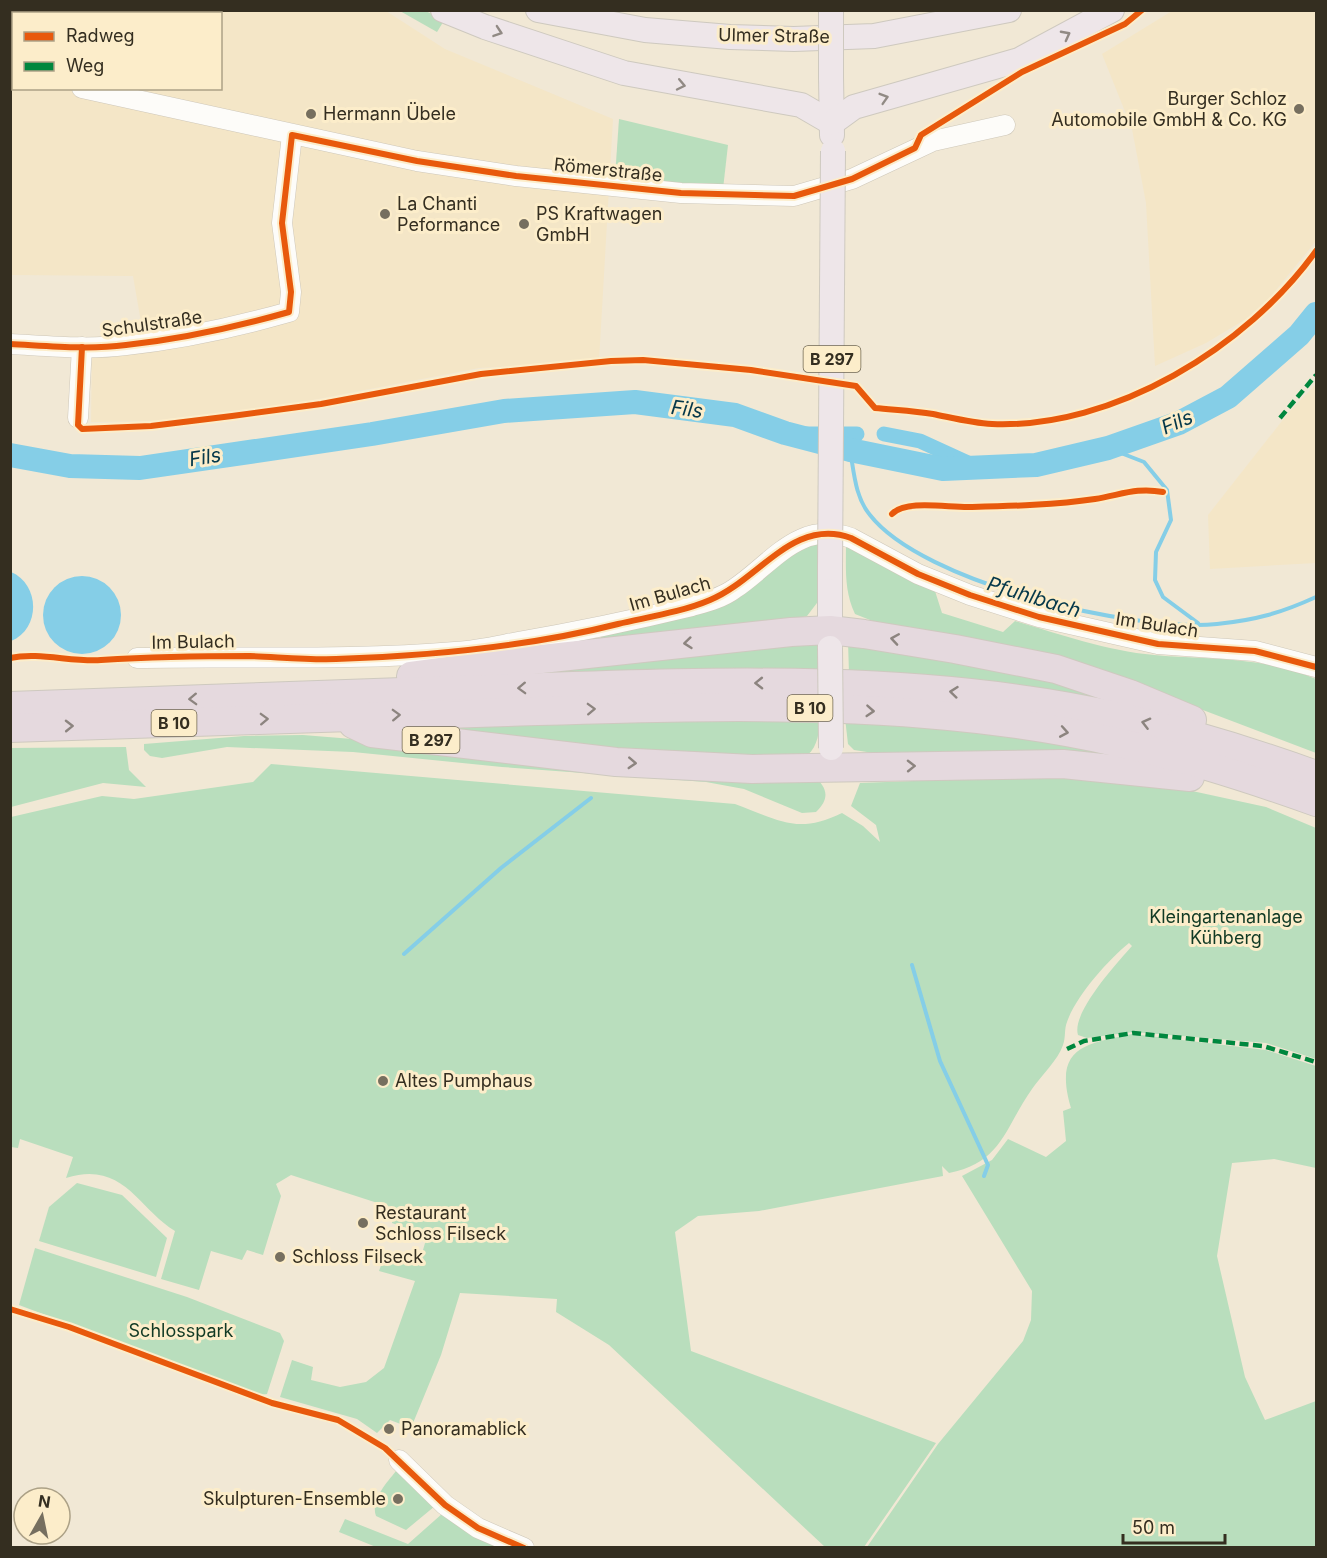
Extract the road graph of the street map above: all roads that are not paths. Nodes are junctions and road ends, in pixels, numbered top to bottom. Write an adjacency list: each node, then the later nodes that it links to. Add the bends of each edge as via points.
1 (443, 10): 7 (main road, one-way to 7, via 624,73 801,105)
2 (538, 10): 4 (main road, Ulmer Straße, via 645,30 794,39 874,36)
3 (831, 10): 7 (main road, B 297, bridge)
4 (1009, 10)
5 (1112, 10): 7 (main road, one-way to 5, via 854,107 1019,60)
6 (91, 90): 9 (street, Römerstraße)
7 (832, 123): 13 (main road, B 297, bridge)
8 (1005, 125): 9 (street, Römerstraße, via 933,141 852,180 794,196 681,193 516,176 417,161)
9 (292, 135): 11 (street, Schulstraße, via 282,223 289,312 224,330 127,345)
10 (10, 344): 11 (street, Schulstraße)
11 (82, 347): 12 (street)
12 (78, 418)
13 (830, 639): 17 (highway, B 10, one-way to 17, via 791,632 374,681); 19 (highway, one-way to 13, via 1233,735 1056,669 955,649); 20 (main road, B 297, bridge)
14 (137, 658): 15 (street, Im Bulach, via 334,659 458,652 601,628 708,601 734,590 762,565 818,532 840,533 918,574 1039,617 1158,644 1255,651)
15 (1317, 667)
16 (10, 706): 17 (highway, B 10, one-way to 16)
17 (337, 706): 18 (highway, B 10, one-way to 17); 19 (highway, B 10, one-way to 17, via 1118,716 986,695 905,688 719,683); 20 (highway, B 297, one-way to 20, via 372,733 616,762 752,769); 22 (highway, B 10, one-way to 22, via 851,709 914,714 1047,729 1119,742)
18 (10, 728)
19 (1263, 756): 21 (highway, B 10)
20 (831, 757): 22 (highway, B 10, one-way to 22, via 1063,764 1160,772 1235,787)
21 (1317, 775)
22 (1274, 787): 23 (highway, B 10)
23 (1317, 802)
24 (399, 1460): 25 (street, via 446,1505 478,1528)
25 (524, 1548)

